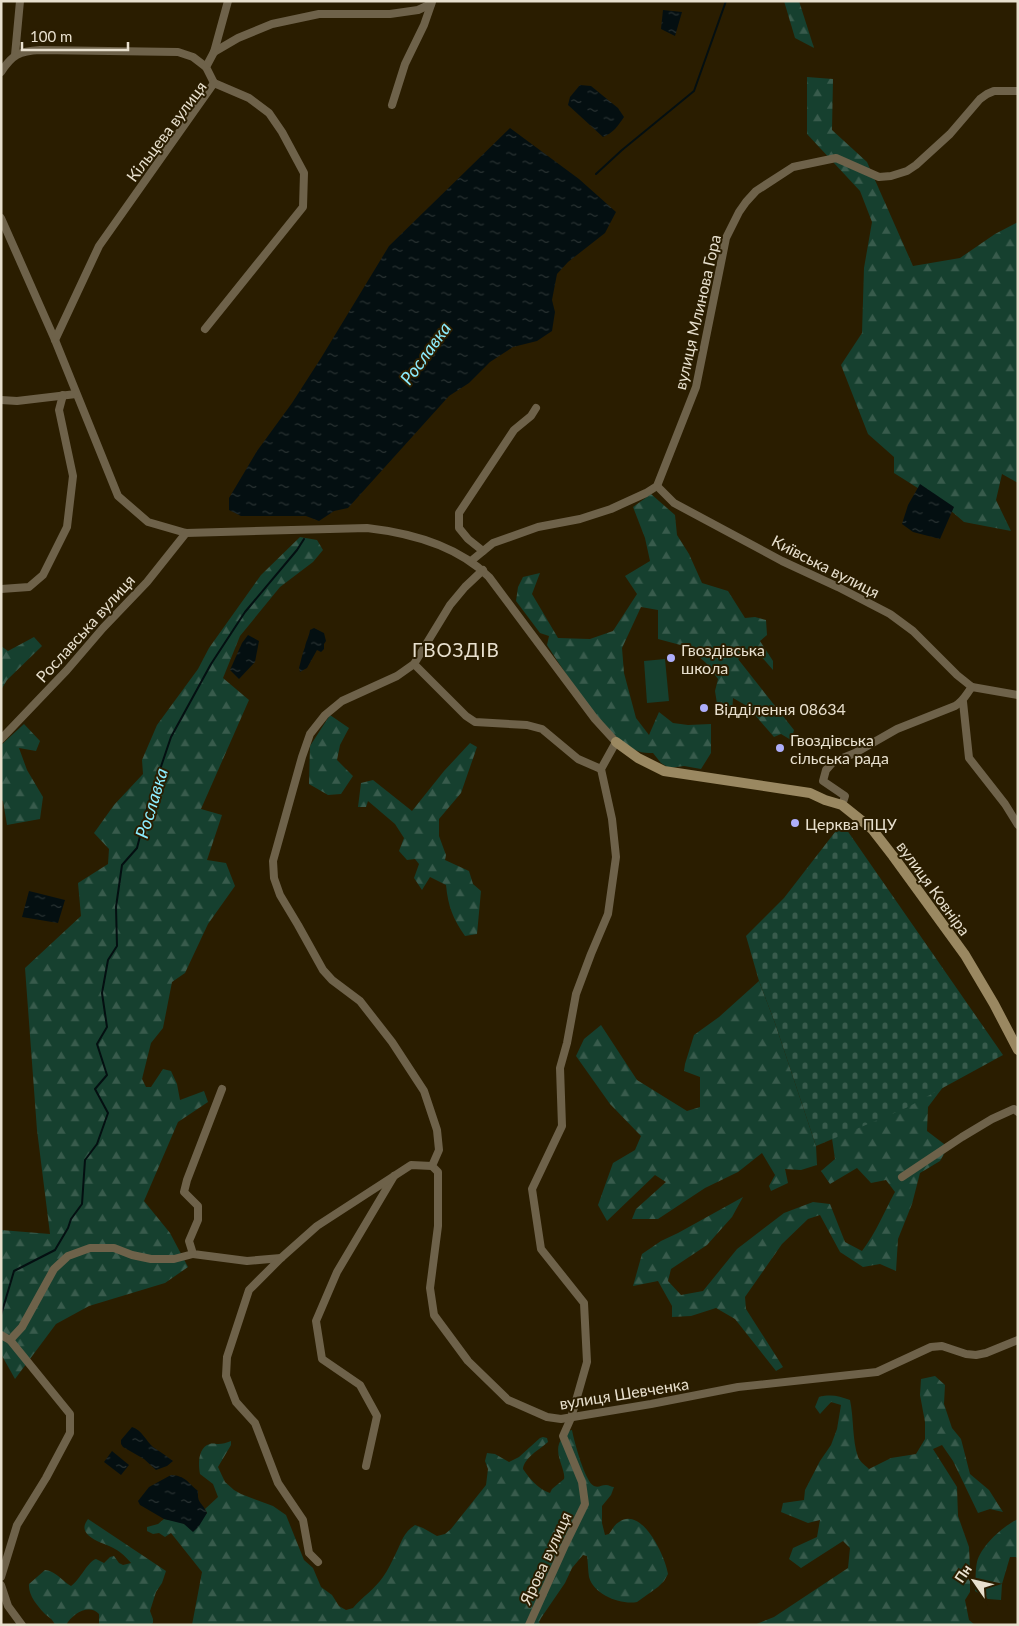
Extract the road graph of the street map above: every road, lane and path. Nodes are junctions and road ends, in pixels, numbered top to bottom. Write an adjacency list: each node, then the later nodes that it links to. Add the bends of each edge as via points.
1 (20, 1): 5 (street)
2 (228, 1): 4 (street)
3 (432, 3): 4 (street, via 418,10 390,14 319,14 272,24); 10 (street, via 405,64)
4 (214, 52): 6 (street)
5 (15, 55): 6 (street, via 40,50 178,52 193,57); 7 (street)
6 (206, 67): 8 (street)
7 (1, 72)
8 (214, 84): 12 (street, Кільцева вулиця, via 249,98 269,113 304,173 303,206); 13 (street, Кільцева вулиця, via 100,246)
9 (1018, 91): 18 (street, вулиця Млинова Гора, via 994,91 980,99 950,134 907,171 879,176 836,158 793,167 746,202 726,238 696,387)
10 (392, 105)
11 (1, 218): 13 (street)
12 (205, 329)
13 (54, 340): 15 (street)
14 (63, 394): 15 (street); 16 (street, via 17,401); 23 (street, via 59,410 72,476 67,527 43,575 29,587)
15 (76, 394): 19 (street, via 118,496 148,522)
16 (1, 400)
17 (536, 408): 20 (street, via 514,430 459,513 459,528)
18 (657, 486): 20 (street, via 611,509 538,527 493,543); 25 (street, Київська вулиця, via 674,503 890,614)
19 (186, 533): 21 (street, via 367,528 436,543); 28 (street, Рославська вулиця, via 147,582)
20 (483, 551): 21 (street)
21 (471, 561): 22 (street)
22 (483, 570): 24 (street, вулиця Шевченка, via 450,605); 29 (street, via 595,719)
23 (1, 589)
24 (414, 664): 30 (street, via 475,722 527,724 542,729 578,759); 36 (street, вулиця Шевченка, via 397,676 342,701 310,734 273,862 280,895 323,970 360,1001 392,1042 424,1092 437,1130 439,1150)
25 (972, 687): 26 (street); 27 (street)
26 (1018, 695)
27 (963, 702): 31 (street, via 896,729 833,762 823,781 845,796); 32 (street, via 969,758)
28 (1, 738)
29 (616, 742): 30 (street); 31 (street, вулиця Ковніра, via 664,771 810,793)
30 (600, 768): 44 (street, Ярова вулиця, via 612,819 616,857 608,914 576,994 560,1068 562,1126 532,1189 541,1249 584,1303 587,1362)
31 (842, 805): 33 (street, вулиця Ковніра, via 872,829 919,890 964,955)
32 (1018, 825)
33 (1018, 1050)
34 (222, 1089): 39 (street, via 184,1192 198,1206 198,1220 189,1241)
35 (1018, 1112): 38 (street, via 1014,1109 992,1119)
36 (432, 1166): 37 (street, via 411,1165); 44 (street, вулиця Шевченка, via 438,1172 438,1226 430,1288 434,1315 468,1361 508,1400 547,1418)
37 (395, 1175): 40 (street, via 317,1226); 45 (street, via 337,1272 316,1320 322,1359 360,1385 377,1416)
38 (902, 1176)
39 (193, 1254): 40 (street, via 247,1262); 42 (street, via 174,1259 151,1259 114,1248 90,1248 68,1256 54,1269 22,1327)
40 (281, 1258): 46 (street, via 249,1290 227,1357 226,1376 236,1402 255,1423 278,1483 303,1520 309,1553)
41 (1, 1335): 42 (street)
42 (10, 1340): 47 (street, via 70,1414 70,1433 17,1525)
43 (1018, 1340): 44 (street, вулиця Шевченка, via 976,1355 942,1346 931,1347 877,1372 738,1387)
44 (570, 1418): 50 (street, Ярова вулиця, via 563,1436 582,1482 585,1504)
45 (366, 1466)
46 (318, 1562)
47 (1, 1577)
48 (1, 1585): 49 (street, via 8,1606)
49 (22, 1625)
50 (530, 1625)

